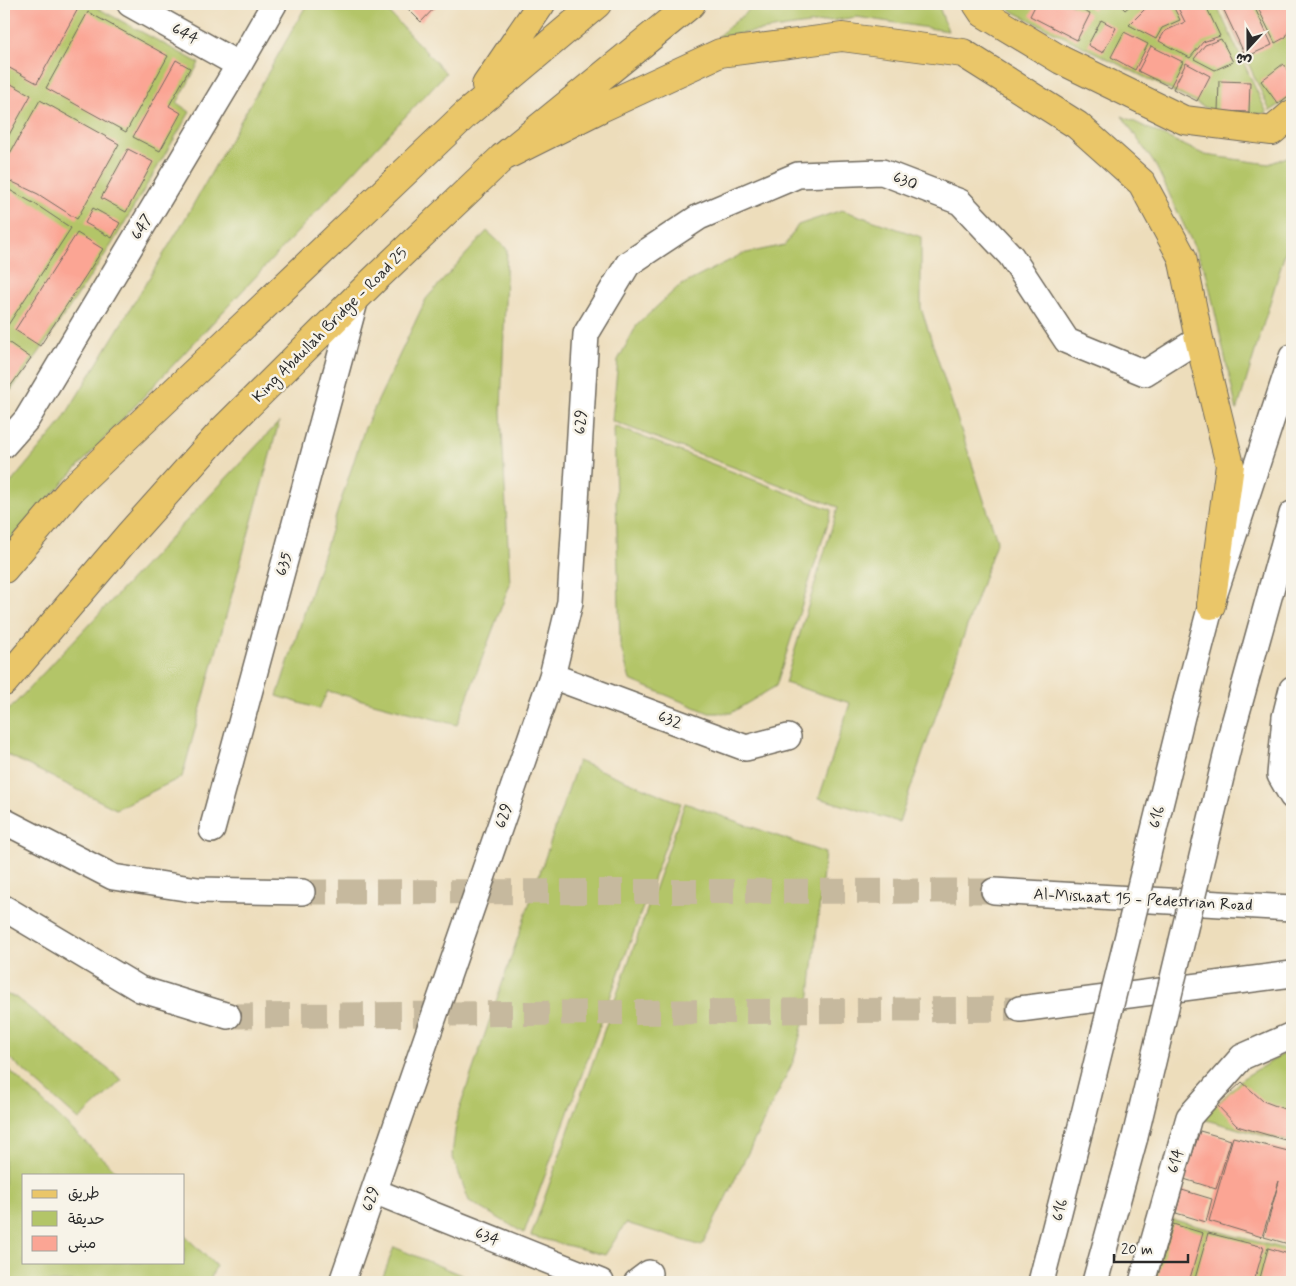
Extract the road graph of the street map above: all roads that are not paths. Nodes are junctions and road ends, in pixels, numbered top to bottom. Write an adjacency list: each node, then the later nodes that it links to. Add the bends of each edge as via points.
1 (130, 4): 7 (street, 644)
2 (274, 4): 7 (street, 647)
3 (541, 4): 8 (main road)
4 (597, 4): 8 (main road)
5 (691, 4): 10 (main road, King Abdullah Bridge - Road 25)
6 (977, 4): 9 (main road, via 982,13 1060,60 1184,120 1272,131)
7 (239, 64): 15 (street, 647, via 26,419)
8 (466, 114): 17 (main road, via 72,489)
9 (1292, 114)
10 (503, 157): 11 (main road, King Abdullah Bridge - Road 25); 13 (main road, via 720,53 842,37 963,53 1077,125 1142,183 1182,257)
11 (356, 298): 20 (main road, King Abdullah Bridge - Road 25, via 222,431); 25 (street, 635)
12 (586, 334): 13 (street, 630, via 628,264 699,217 798,175 882,172 960,202 1011,256 1067,341 1144,373); 19 (street, 629, via 570,602)
13 (1199, 339): 18 (main road, via 1230,465)
14 (1292, 357): 18 (street, 616)
15 (4, 445)
16 (1292, 514): 38 (street, bridge, via 1233,727 1135,1137)
17 (4, 569)
18 (1211, 606): 37 (street, 616, bridge)
19 (552, 676): 22 (street, 632, via 746,748); 34 (street, 629)
20 (4, 682)
21 (1292, 689): 23 (street, via 1285,717 1280,775)
22 (788, 737)
23 (1292, 796)
24 (4, 821): 27 (street, via 113,877 198,890)
25 (212, 830)
26 (994, 891): 29 (street, Al-Mishaat 15 - Pedestrian Road)
27 (302, 892)
28 (4, 908): 32 (street, via 140,989)
29 (1292, 908)
30 (1292, 974): 31 (street)
31 (1020, 1009)
32 (228, 1016)
33 (1292, 1035): 39 (street, 614, via 1242,1057 1189,1117)
34 (374, 1191): 35 (street, 629); 36 (street, 634)
35 (342, 1282)
36 (601, 1282)
37 (1041, 1282)
38 (1096, 1282)
39 (1142, 1282)

